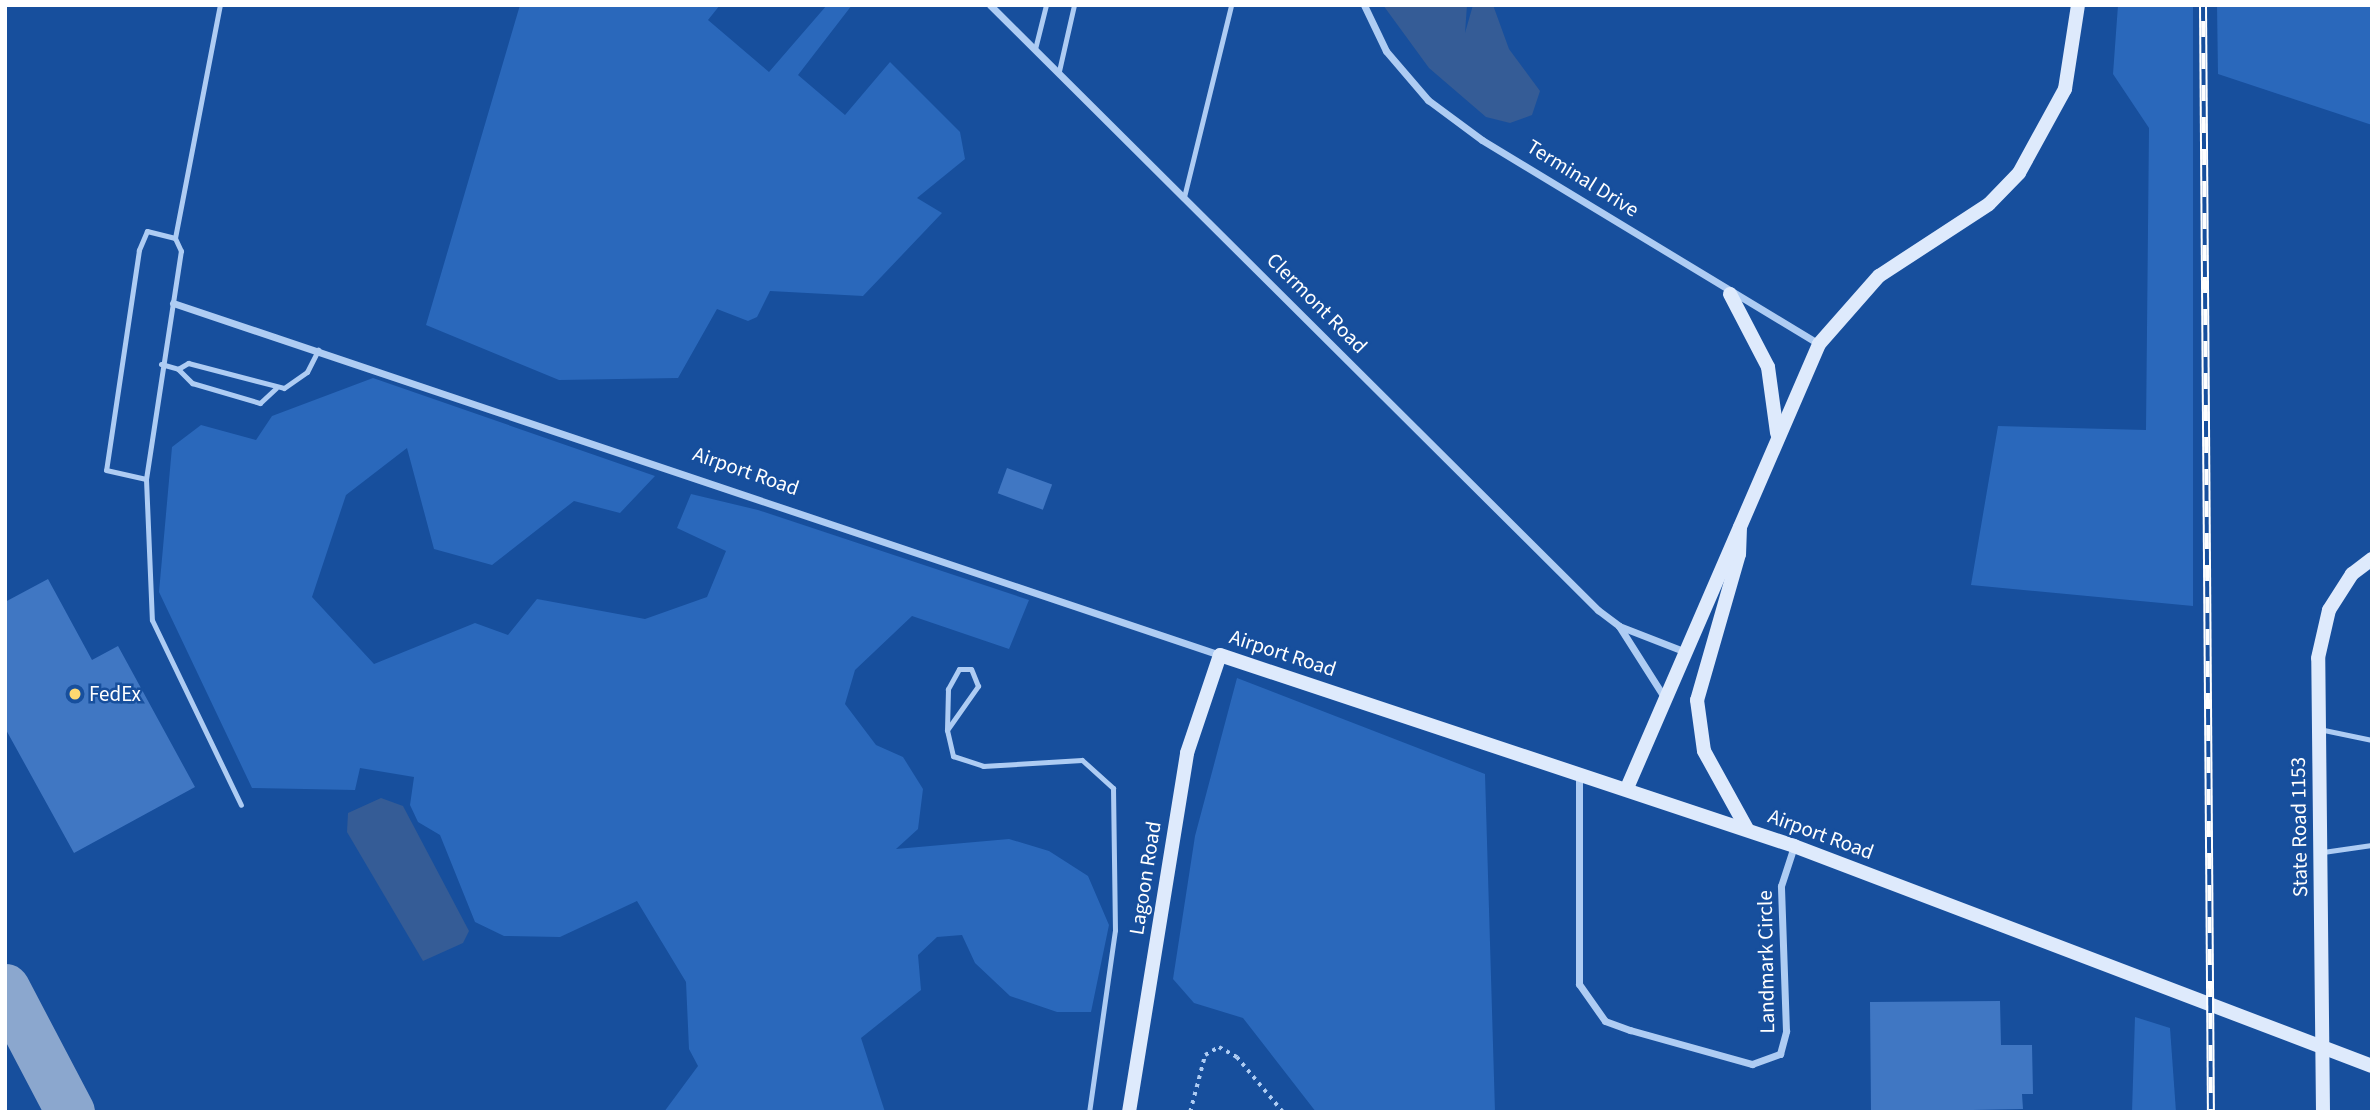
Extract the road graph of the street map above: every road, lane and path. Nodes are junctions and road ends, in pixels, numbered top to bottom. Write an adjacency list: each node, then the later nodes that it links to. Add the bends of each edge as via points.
1 (220, 5): 11 (lane)
2 (989, 5): 8 (street, Clermont Road)
3 (1046, 5): 8 (lane)
4 (1074, 5): 9 (lane)
5 (1231, 5): 10 (lane)
6 (1364, 5): 12 (street, Terminal Drive, via 1386,51 1428,100 1482,140)
7 (2078, 5): 14 (street, via 2065,89 2019,173 1979,212 1879,276)
8 (1035, 49): 9 (street, Clermont Road)
9 (1059, 71): 10 (street, Clermont Road)
10 (1184, 197): 23 (street, Clermont Road)
11 (175, 238): 13 (lane, via 181,251); 20 (lane, via 148,231 139,250 106,470)
12 (1730, 294): 14 (street, Terminal Drive); 19 (street, via 1768,367)
13 (173, 303): 15 (street, Airport Road); 16 (lane)
14 (1818, 344): 19 (street)
15 (318, 350): 18 (lane, via 307,372); 25 (street, Airport Road)
16 (162, 364): 17 (lane); 20 (lane)
17 (178, 369): 18 (lane, via 188,363); 18 (lane, via 192,383 260,403)
18 (276, 388)
19 (1777, 434): 21 (street)
20 (146, 479): 32 (lane, via 152,621)
21 (1740, 521): 24 (street); 33 (street, via 1740,554 1697,700 1704,751)
22 (2372, 559): 27 (street, State Road 1153, via 2352,574 2329,610 2318,658)
23 (1619, 626): 24 (street, Clermont Road); 26 (street, Clermont Road)
24 (1683, 651): 26 (street)
25 (1220, 655): 30 (street, Airport Road); 40 (street, Lagoon Road, via 1186,753)
26 (1664, 698): 31 (street)
27 (2319, 729): 29 (lane); 36 (street, State Road 1153)
28 (947, 730): 28 (lane, via 951,678 971,669 978,686); 39 (lane, via 954,756 968,764 1082,760 1113,788 1115,930)
29 (2372, 740)
30 (1579, 771): 31 (street, Airport Road); 35 (street, Landmark Circle, via 1579,984 1605,1021 1630,1030 1752,1064 1780,1054 1786,1031 1781,886)
31 (1627, 788): 33 (street, Airport Road)
32 (241, 805)
33 (1747, 830): 35 (street, Airport Road)
34 (2372, 845): 36 (lane)
35 (1794, 846): 37 (street, Airport Road)
36 (2321, 853): 37 (street, State Road 1153)
37 (2323, 1048): 38 (street, Airport Road); 43 (street, State Road 1153)
38 (2372, 1066)
39 (1088, 1112)
40 (1129, 1112)
41 (1190, 1112): 42 (path, via 1199,1070 1219,1047 1237,1057)
42 (1283, 1112)
43 (2323, 1112)

